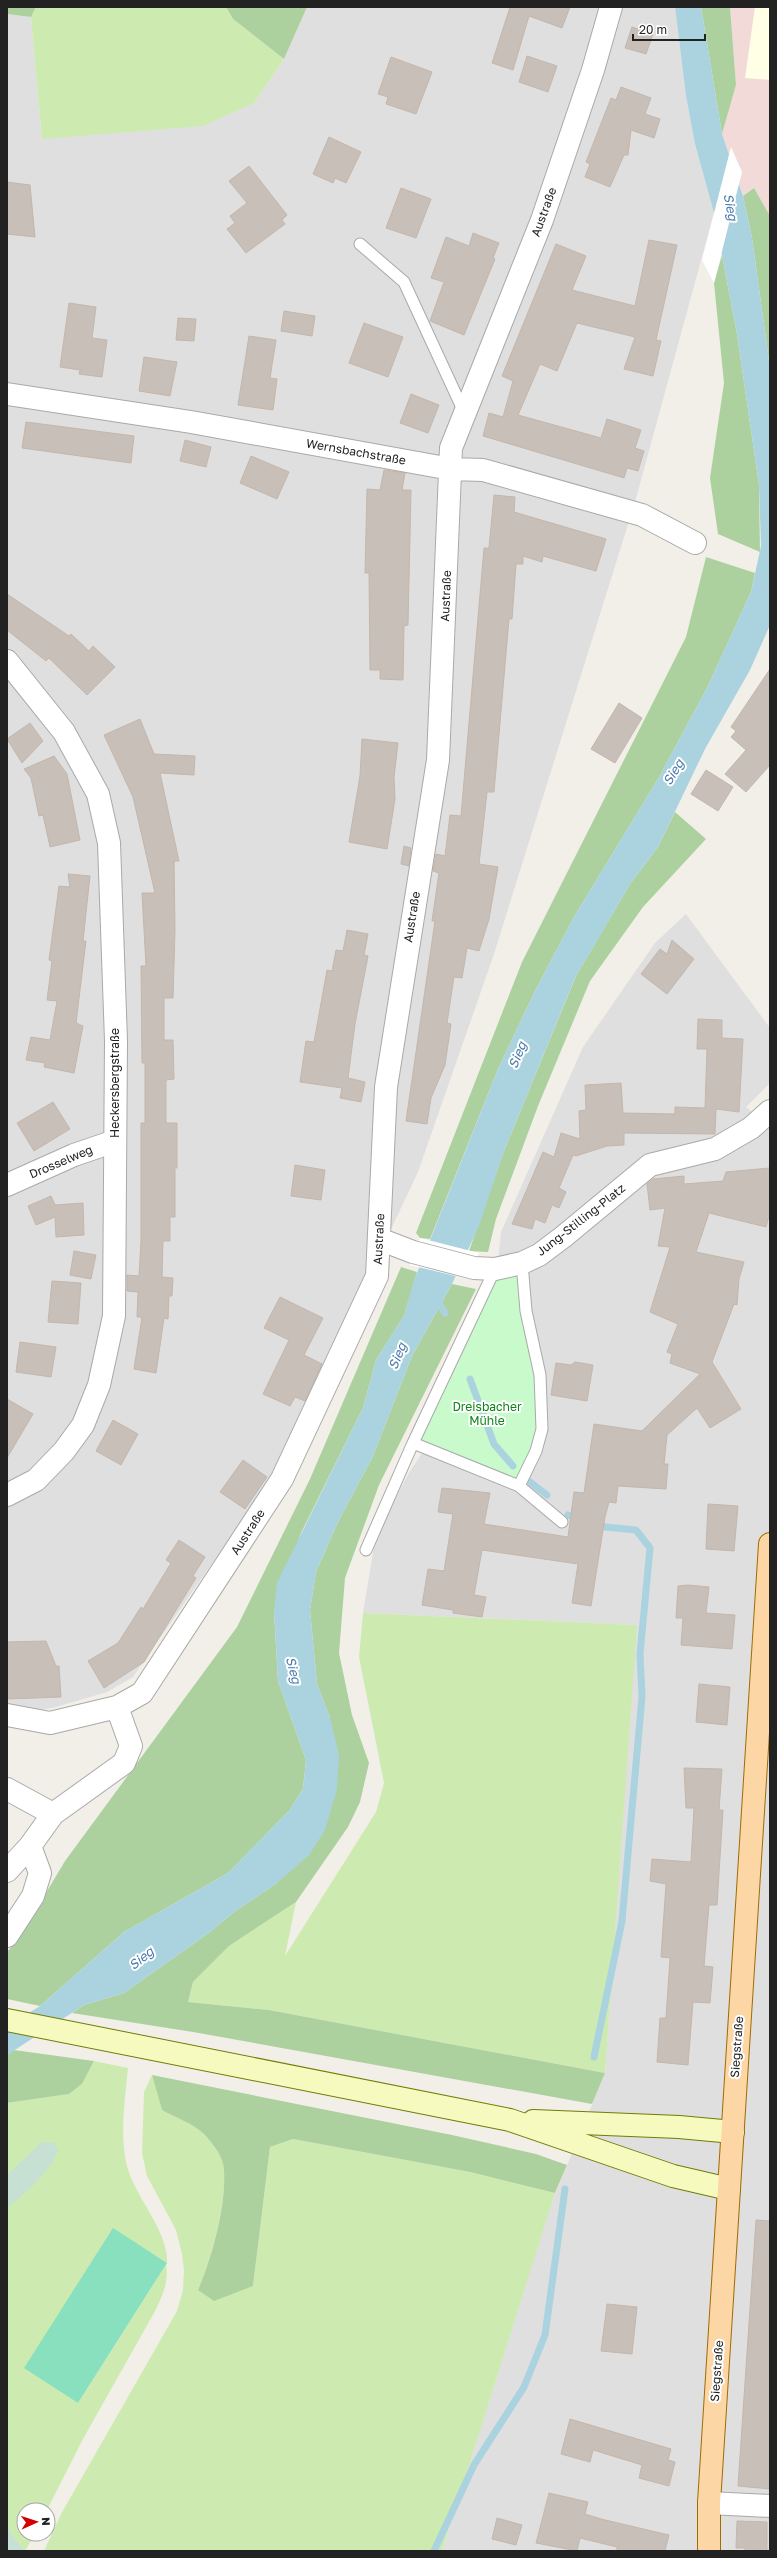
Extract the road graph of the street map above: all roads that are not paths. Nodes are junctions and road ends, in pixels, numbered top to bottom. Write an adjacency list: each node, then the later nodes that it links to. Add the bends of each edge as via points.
1 (611, 7): 4 (street, Austraße, via 593,70 542,220)
2 (360, 244): 4 (lane, via 404,282)
3 (7, 394): 5 (street, Wernsbachstraße, via 191,422)
4 (465, 413): 5 (street, Austraße, via 452,448)
5 (451, 469): 6 (street, Wernsbachstraße, via 483,470 642,515); 11 (street, Austraße, via 438,760 386,1087)
6 (695, 543)
7 (7, 661): 9 (street, Heckersbergstraße, via 64,732 98,794 109,843 116,1041)
8 (770, 1111): 12 (street, Jung-Stilling-Platz, via 751,1128 715,1149 650,1165 563,1237 539,1255)
9 (115, 1141): 10 (street, Drosselweg); 16 (street, Heckersbergstraße, via 114,1316 99,1385 83,1425 64,1451 36,1480)
10 (7, 1185)
11 (379, 1239): 13 (street, Jung-Stilling-Platz, via 413,1252); 20 (street, Austraße, via 377,1276 282,1479 142,1693)
12 (522, 1263): 13 (street, Jung-Stilling-Platz); 15 (lane, via 526,1311 540,1375 542,1428 536,1451)
13 (484, 1269): 14 (lane)
14 (413, 1443): 15 (lane); 18 (lane)
15 (519, 1486): 17 (lane)
16 (7, 1495)
17 (562, 1522)
18 (366, 1550)
19 (770, 1552): 29 (main road, Siegstraße)
20 (117, 1707): 21 (street, Austraße, via 50,1723); 23 (street, via 131,1746 124,1763)
21 (7, 1715)
22 (7, 1789): 23 (street)
23 (53, 1814): 24 (street)
24 (30, 1846): 25 (street); 26 (street, via 40,1873 33,1896)
25 (7, 1871)
26 (7, 1936)
27 (7, 2020): 28 (street)
28 (510, 2120): 29 (street, via 679,2127); 30 (street, via 673,2176)
29 (733, 2132): 30 (main road, Siegstraße)
30 (729, 2189): 31 (main road, Siegstraße)
31 (709, 2503): 32 (street); 33 (main road, Siegstraße)
32 (770, 2506)
33 (709, 2551)

